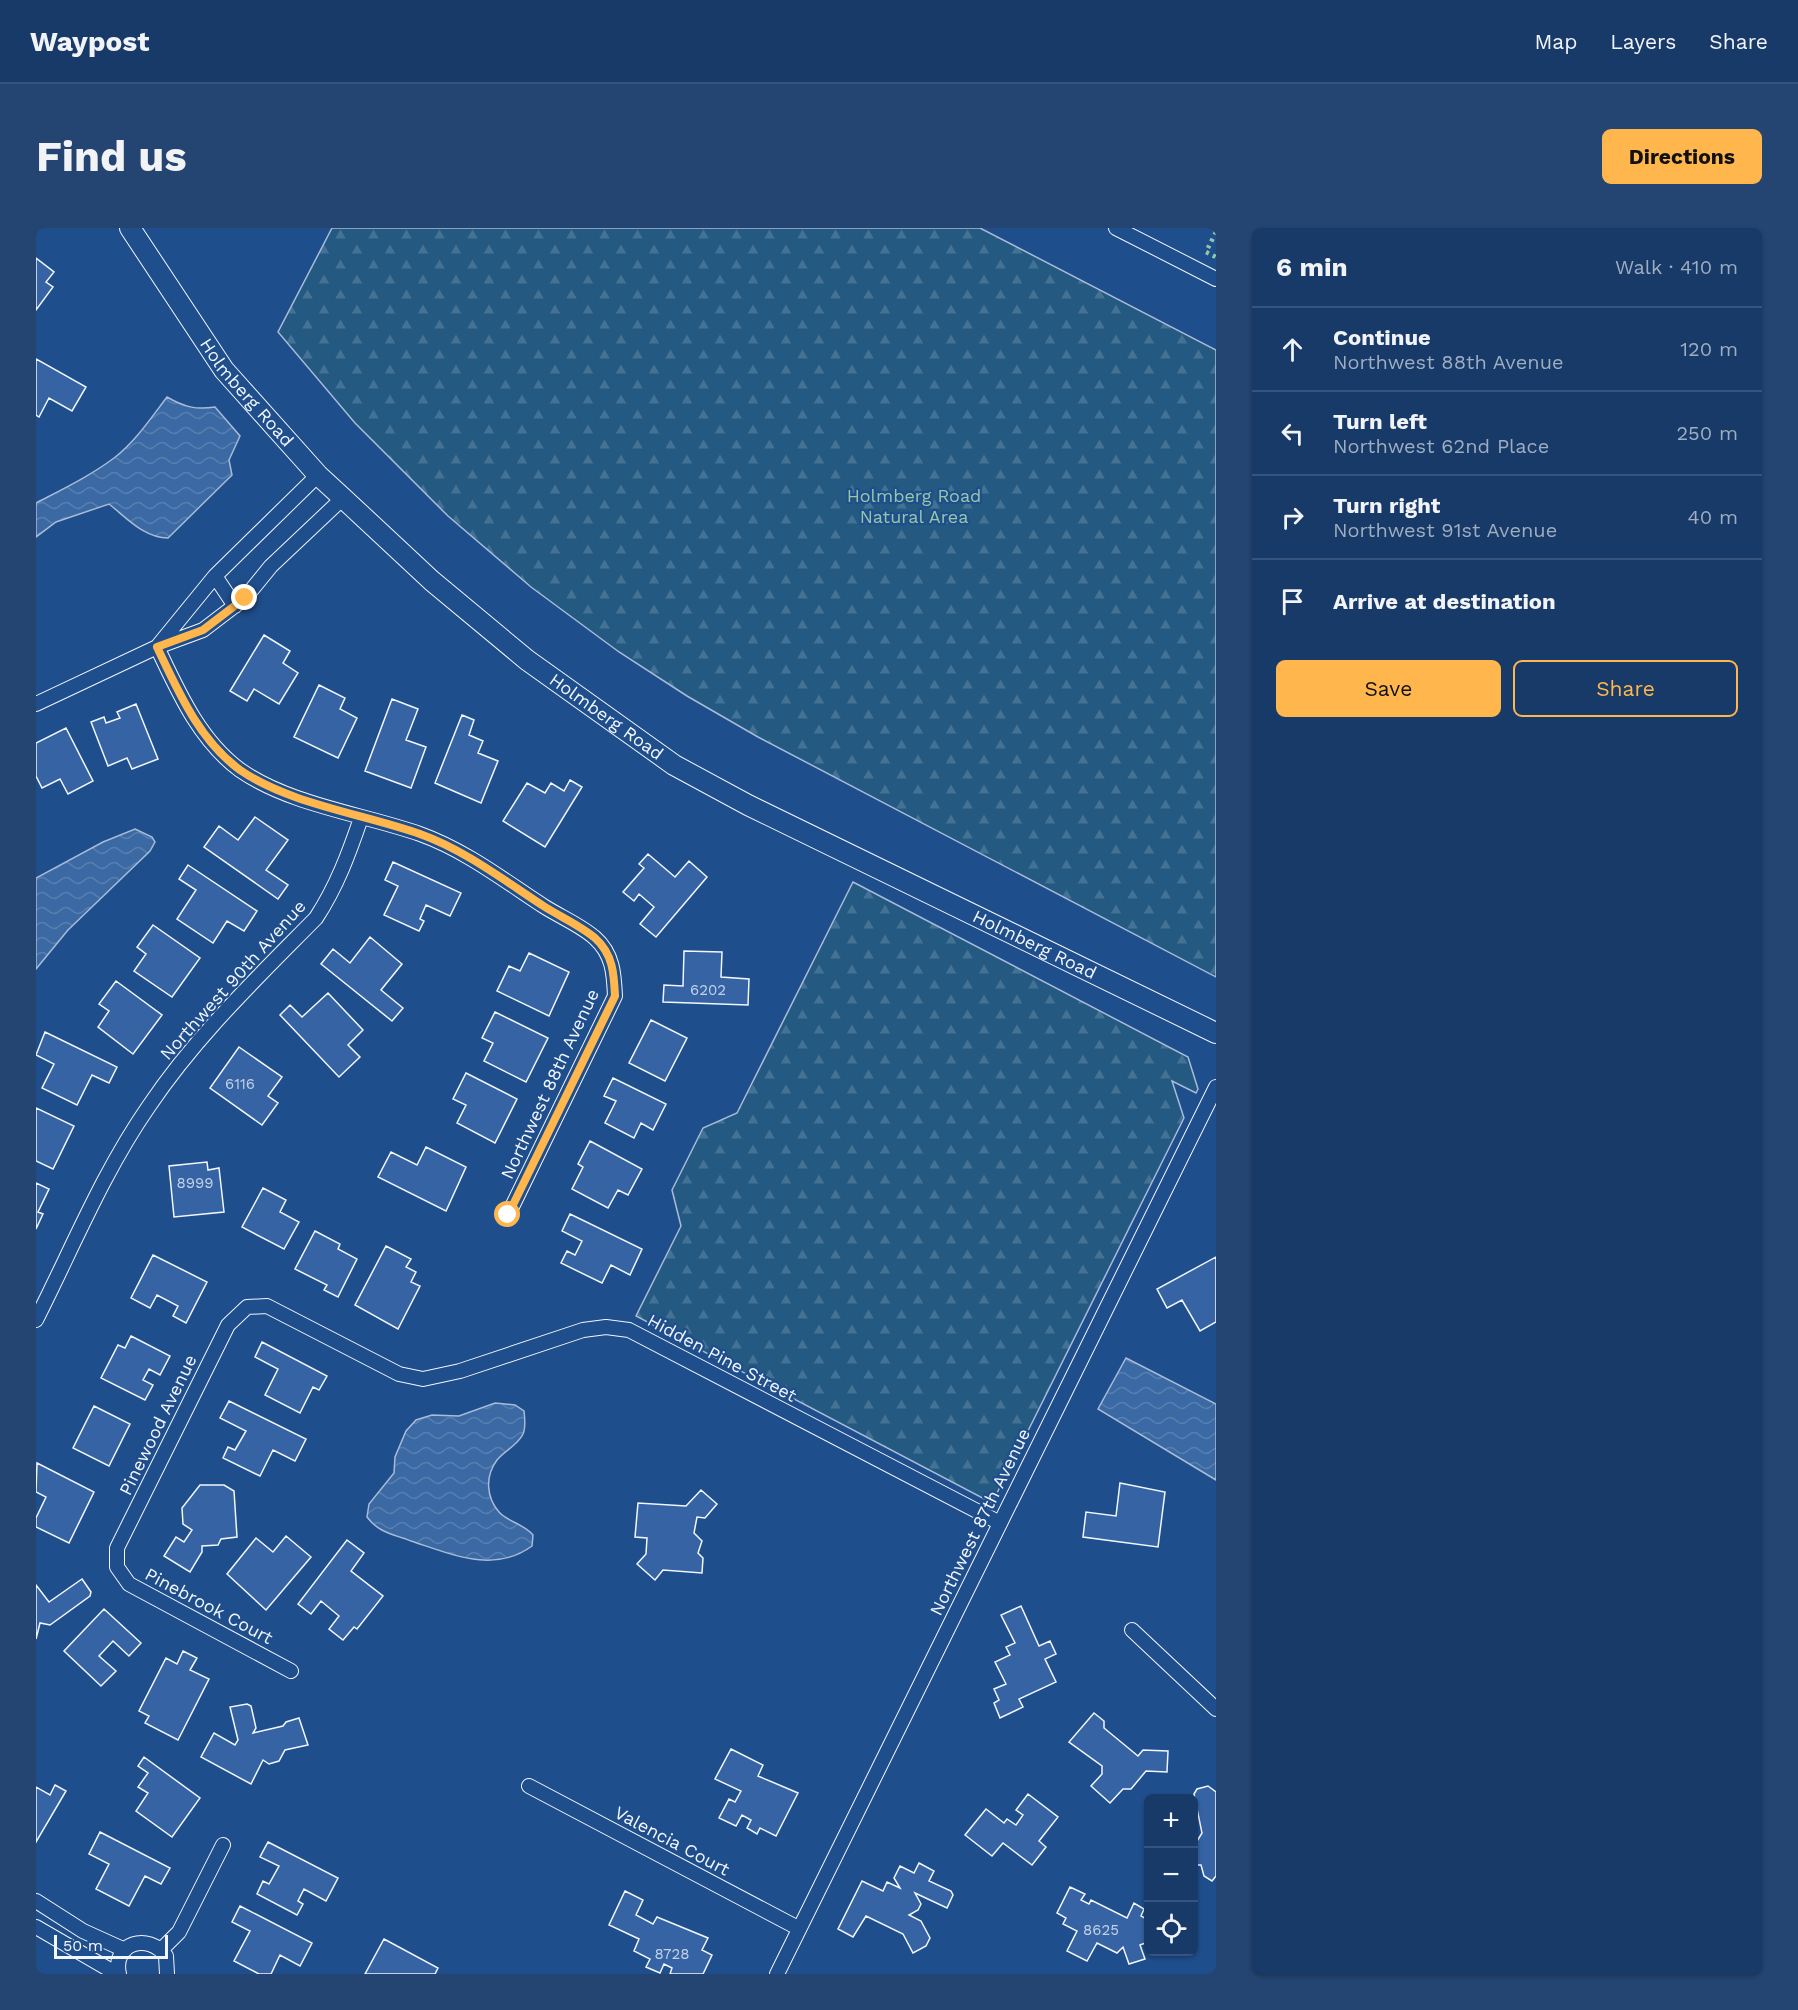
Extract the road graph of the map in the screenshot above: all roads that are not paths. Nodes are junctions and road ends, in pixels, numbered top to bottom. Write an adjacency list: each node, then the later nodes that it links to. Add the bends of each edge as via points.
1 (130, 228): 4 (street, Holmberg Road, via 224,370)
2 (1116, 228): 3 (street)
3 (1216, 279)
4 (318, 475): 5 (street, Holmberg Road); 6 (street)
5 (343, 498): 7 (street); 11 (street, Holmberg Road, via 432,581 527,660 674,765 748,806)
6 (215, 576): 7 (street); 8 (street)
7 (235, 606): 8 (street, via 203,630)
8 (157, 647): 9 (street); 10 (street, via 187,708 212,743 240,769 271,787)
9 (36, 704)
10 (361, 818): 13 (street, Northwest 88th Avenue, via 420,834 459,852 596,939 614,966 615,996); 15 (street, Northwest 90th Avenue, via 332,895 316,918 187,1054 148,1107 117,1159)
11 (1216, 1033)
12 (1216, 1087): 16 (street, Northwest 87th Avenue)
13 (508, 1215)
14 (247, 1307): 16 (street, Hidden Pine Street, via 267,1306 399,1374 423,1378 460,1371 583,1330 629,1330); 17 (street, Pinewood Avenue, via 228,1324 117,1548)
15 (36, 1320)
16 (1000, 1523): 25 (street, Northwest 87th Avenue)
17 (117, 1567): 19 (street, Pinebrook Court, via 129,1584)
18 (1132, 1630): 20 (street)
19 (291, 1671)
20 (1216, 1709)
21 (529, 1786): 25 (street, Valencia Court)
22 (223, 1845): 27 (street, via 179,1932)
23 (36, 1900): 26 (street, via 83,1931)
24 (36, 1927): 28 (street)
25 (798, 1928): 30 (street, Northwest 87th Avenue)
26 (125, 1950): 27 (street, via 139,1942); 28 (street)
27 (161, 1950): 29 (street, via 168,1964)
28 (118, 1974)
29 (167, 1974)
30 (777, 1974)

